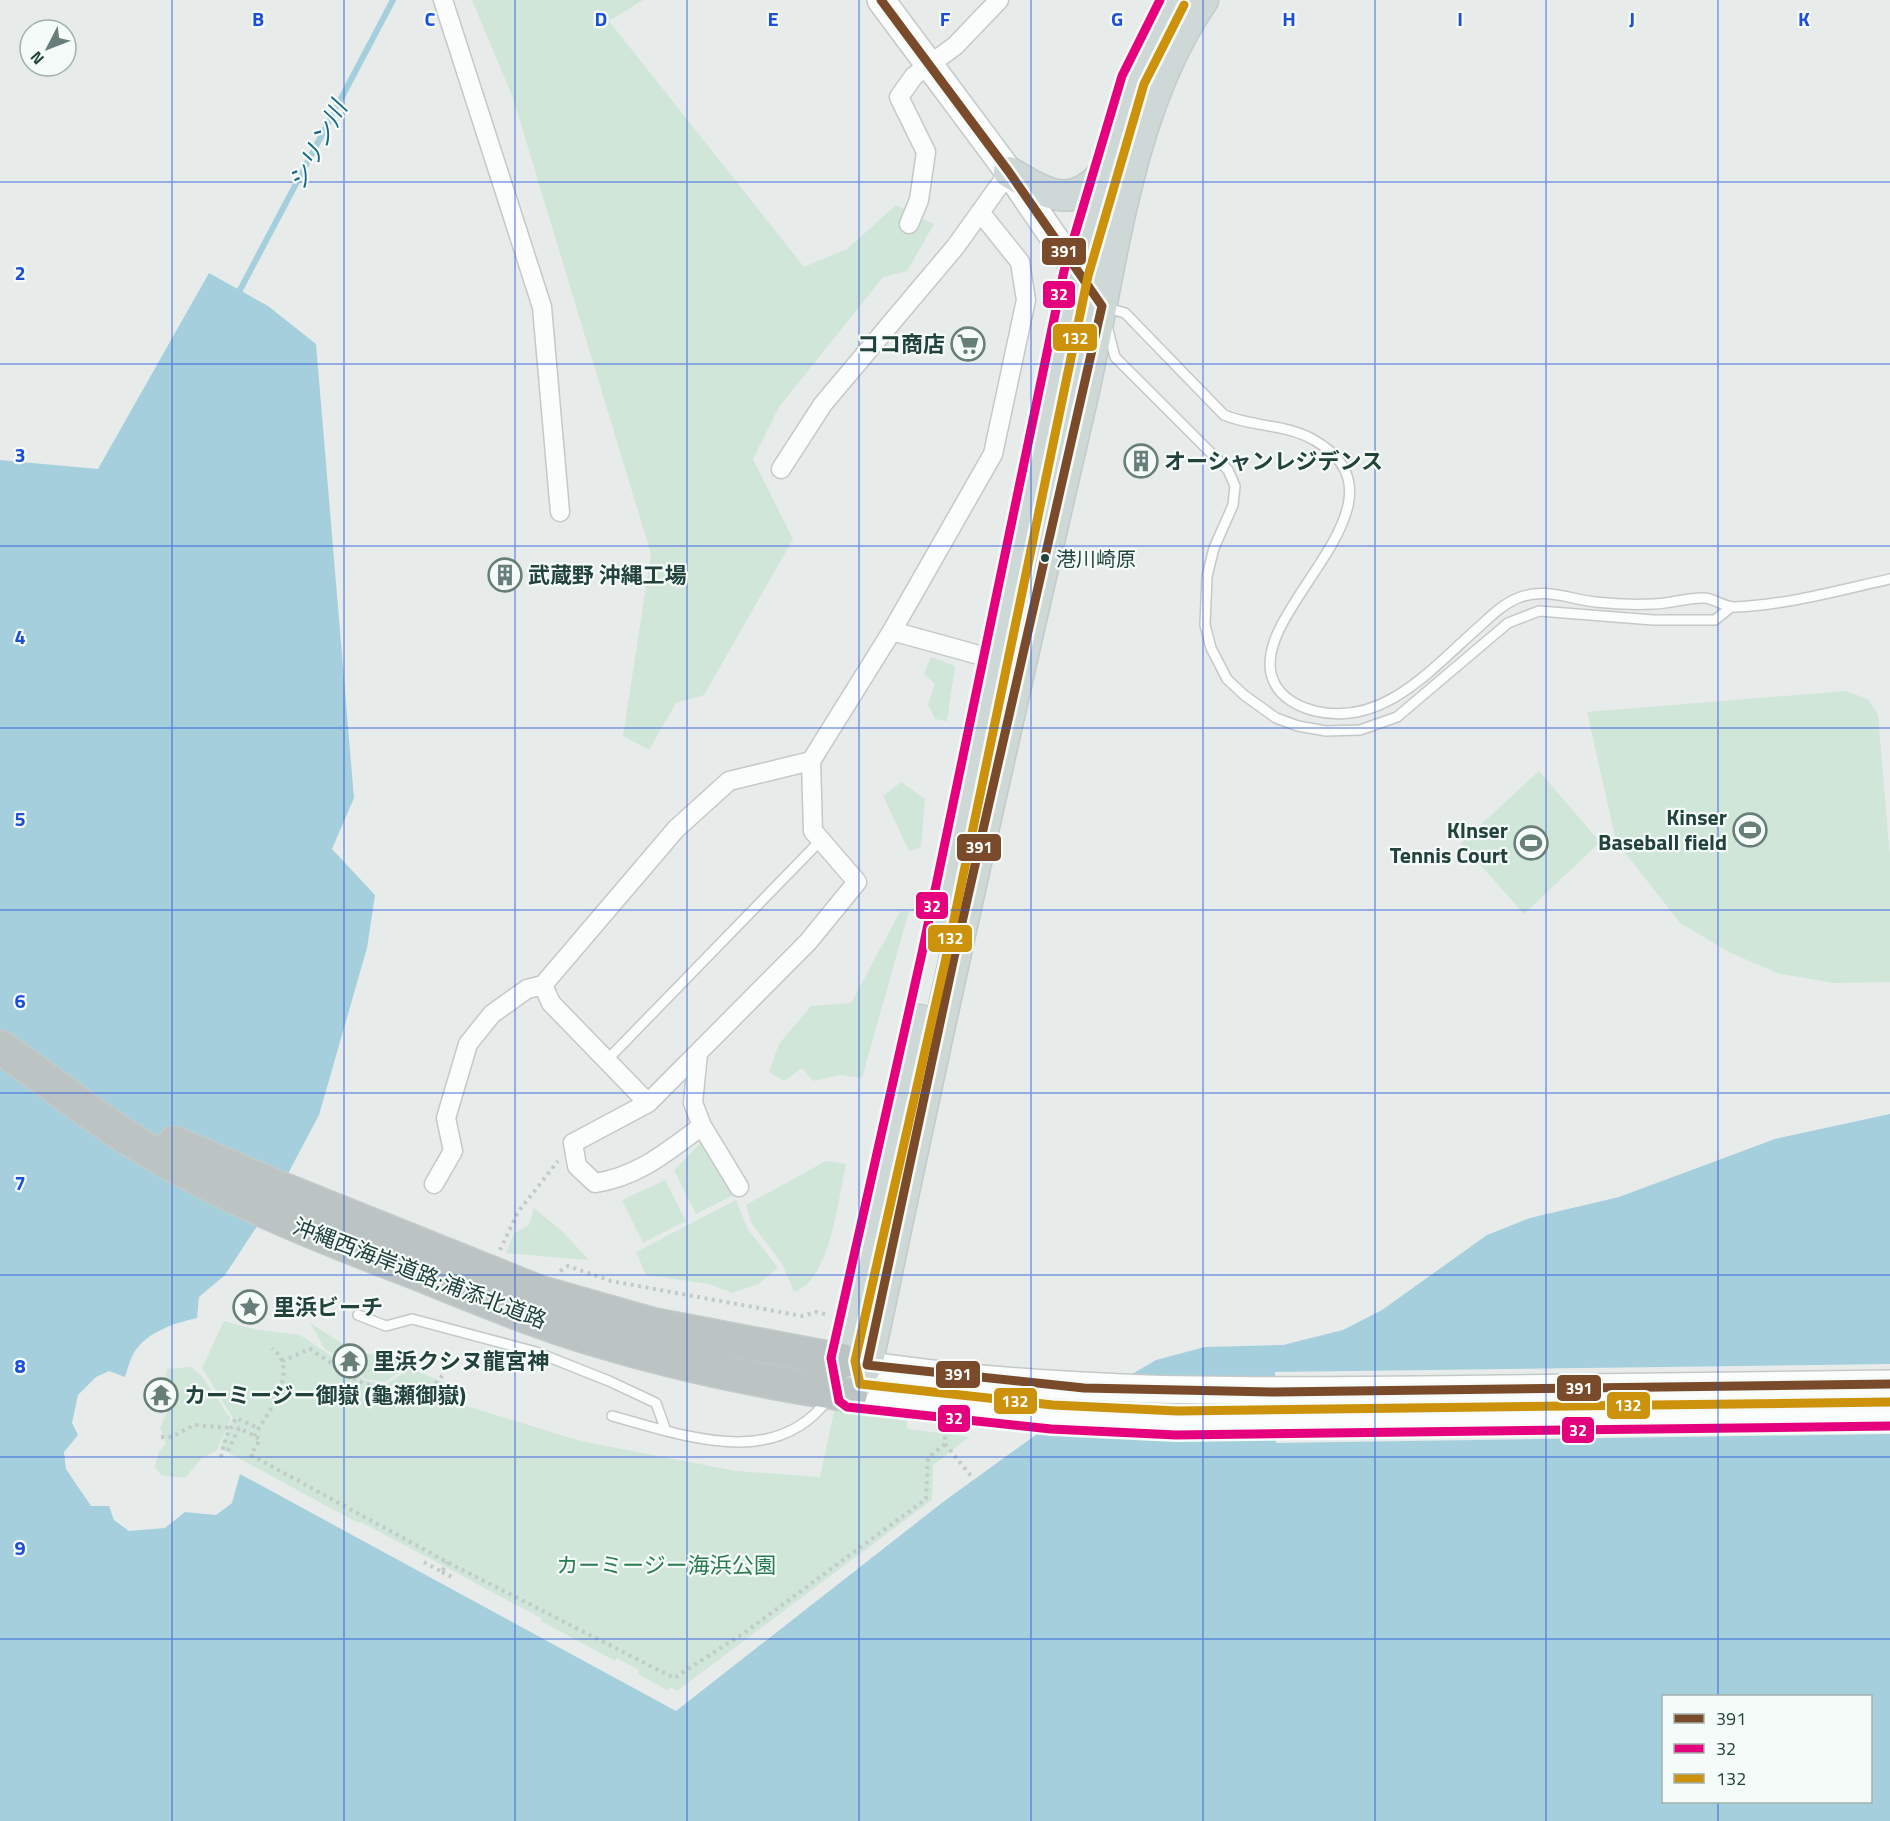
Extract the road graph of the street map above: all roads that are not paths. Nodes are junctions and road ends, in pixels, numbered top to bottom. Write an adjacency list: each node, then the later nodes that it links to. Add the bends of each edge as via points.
1 (443, 0): 14 (street, via 542,307)
2 (881, 0): 6 (street)
3 (999, 0): 6 (street, via 955,46)
4 (1173, 0): 8 (main road, via 1133,80)
5 (1203, 0): 12 (main road, via 1192,16 1147,120)
6 (929, 65): 7 (street); 10 (street, via 914,76 899,97 926,152 919,200)
7 (1009, 172): 8 (main road, via 1043,192 1062,196 1082,192); 9 (street); 11 (street)
8 (1103, 174): 11 (main road)
9 (980, 212): 13 (street, via 823,404); 17 (street, via 1020,262 1024,311 993,454)
10 (909, 224)
11 (1076, 273): 12 (street); 18 (main road)
12 (1102, 306): 16 (lane, via 1115,357 1216,458 1231,478 1233,505 1206,576 1205,625 1211,648 1227,679 1276,718 1326,731 1379,725 1408,709 1508,623 1539,611 1653,620 1715,620); 16 (lane, via 1125,313 1224,415 1314,440 1338,460 1351,481 1348,514 1270,646 1273,681 1295,704 1322,713 1342,714 1381,705 1407,690 1498,610 1527,594 1653,604 1706,598); 31 (main road, via 953,962)
13 (781, 469)
14 (560, 512)
15 (1890, 579): 16 (lane)
16 (1731, 607)
17 (892, 631): 18 (street); 19 (street)
18 (997, 660): 31 (main road)
19 (811, 761): 20 (street, via 813,831); 21 (street, via 729,781 676,829)
20 (821, 840): 23 (street, via 857,882 808,942); 24 (lane)
21 (543, 985): 24 (street, via 551,1003); 27 (street, via 527,989 492,1014 468,1044 446,1118 453,1152)
22 (0, 1047): 29 (highway, 沖縄西海岸道路;浦添北道路, via 148,1151 250,1206)
23 (698, 1053): 25 (street); 26 (street, via 693,1103)
24 (607, 1060): 25 (street)
25 (648, 1103): 26 (street, via 573,1143 577,1166 595,1183 618,1180 653,1163)
26 (702, 1126): 28 (street)
27 (434, 1184)
28 (739, 1187)
29 (343, 1229): 31 (highway, 沖縄西海岸道路;浦添北道路, via 596,1310 654,1325); 33 (highway, 沖縄西海岸道路;浦添北道路, via 527,1316 590,1337 763,1382)
30 (358, 1315): 36 (lane, via 386,1326 411,1319 536,1352 656,1403)
31 (855, 1363): 32 (street, via 1084,1388 1275,1392); 33 (main road)
32 (1890, 1384)
33 (841, 1393): 34 (street, via 1052,1417 1176,1423); 36 (lane, via 788,1434 731,1443)
34 (1890, 1414)
35 (612, 1416): 36 (lane)
36 (666, 1431)

